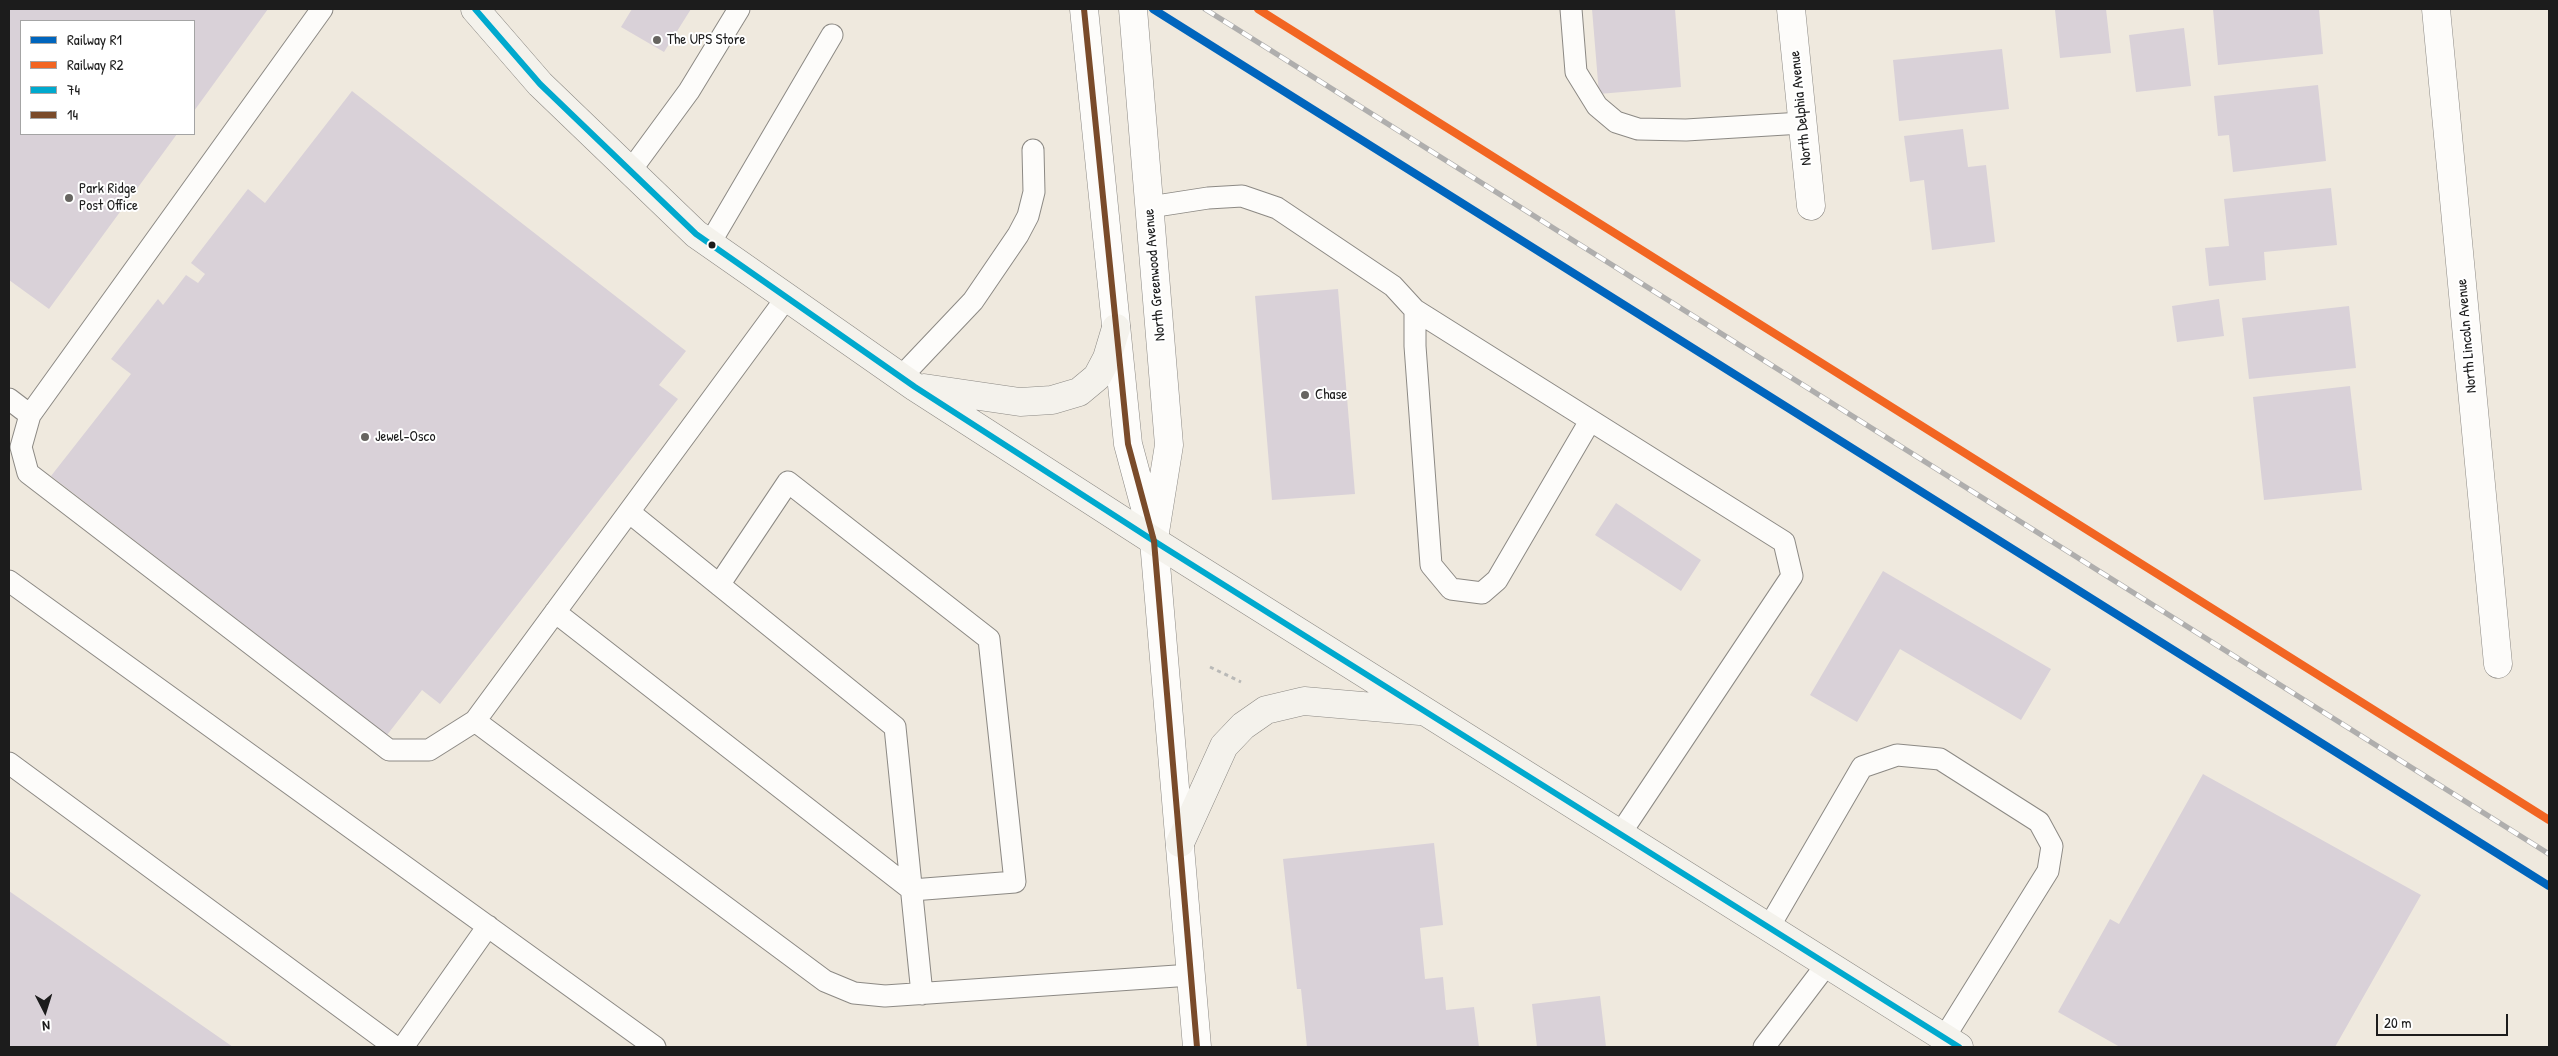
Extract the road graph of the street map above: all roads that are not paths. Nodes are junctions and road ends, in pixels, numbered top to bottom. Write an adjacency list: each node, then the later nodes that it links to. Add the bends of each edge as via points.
1 (322, 9): 21 (lane)
2 (475, 9): 12 (main road, via 540,84)
3 (739, 9): 12 (lane, via 689,90)
4 (1084, 9): 18 (street, North Greenwood Avenue)
5 (1134, 9): 14 (street, North Greenwood Avenue)
6 (1571, 9): 10 (lane, via 1576,72 1597,106 1616,122 1638,129 1686,130)
7 (1791, 9): 10 (street, North Delphia Avenue)
8 (2436, 9): 28 (street, North Lincoln Avenue)
9 (832, 35): 15 (lane)
10 (1802, 123): 13 (street, North Delphia Avenue)
11 (1033, 150): 19 (lane, via 1034,192 1028,216 1018,235 973,301)
12 (631, 170): 15 (main road, via 696,234)
13 (1811, 206)
14 (1150, 208): 17 (lane, via 1242,196 1276,208 1393,286); 24 (street, North Greenwood Avenue, via 1170,445)
15 (710, 243): 16 (main road)
16 (787, 297): 19 (main road); 23 (lane)
17 (1415, 310): 22 (lane); 22 (lane, via 1431,564 1451,589 1482,593 1497,580)
18 (1116, 328): 19 (main road, via 1097,378 1079,392 1052,400 1020,402); 24 (street, North Greenwood Avenue, via 1128,444)
19 (908, 382): 24 (main road)
20 (9, 399): 21 (lane)
21 (30, 415): 30 (lane, via 21,447 28,473 389,750 429,750)
22 (1590, 421): 32 (lane, via 1784,542 1792,576)
23 (629, 512): 26 (lane); 27 (lane)
24 (1154, 541): 29 (main road); 33 (street, North Greenwood Avenue)
25 (9, 581): 35 (lane)
26 (719, 585): 34 (lane, via 895,726); 34 (lane, via 788,482 989,639 1014,882)
27 (556, 612): 30 (lane); 34 (lane)
28 (2498, 664)
29 (1426, 712): 32 (main road); 33 (main road, via 1304,701 1266,710 1242,726 1224,746)
30 (475, 721): 39 (lane, via 825,982 854,993 885,996)
31 (9, 763): 41 (lane)
32 (1620, 834): 36 (main road)
33 (1180, 843): 38 (street, North Greenwood Avenue)
34 (912, 890): 39 (lane)
35 (488, 926): 42 (lane); 43 (lane)
36 (1769, 927): 37 (main road); 40 (lane, via 1862,767 1897,755 1940,759 2039,822 2052,846 2048,871)
37 (1826, 964): 40 (main road); 45 (lane)
38 (1191, 974): 39 (lane); 44 (street, North Greenwood Avenue)
39 (922, 994)
40 (1952, 1043)
41 (396, 1047)
42 (403, 1047)
43 (656, 1047)
44 (1197, 1047)
45 (1764, 1047)

